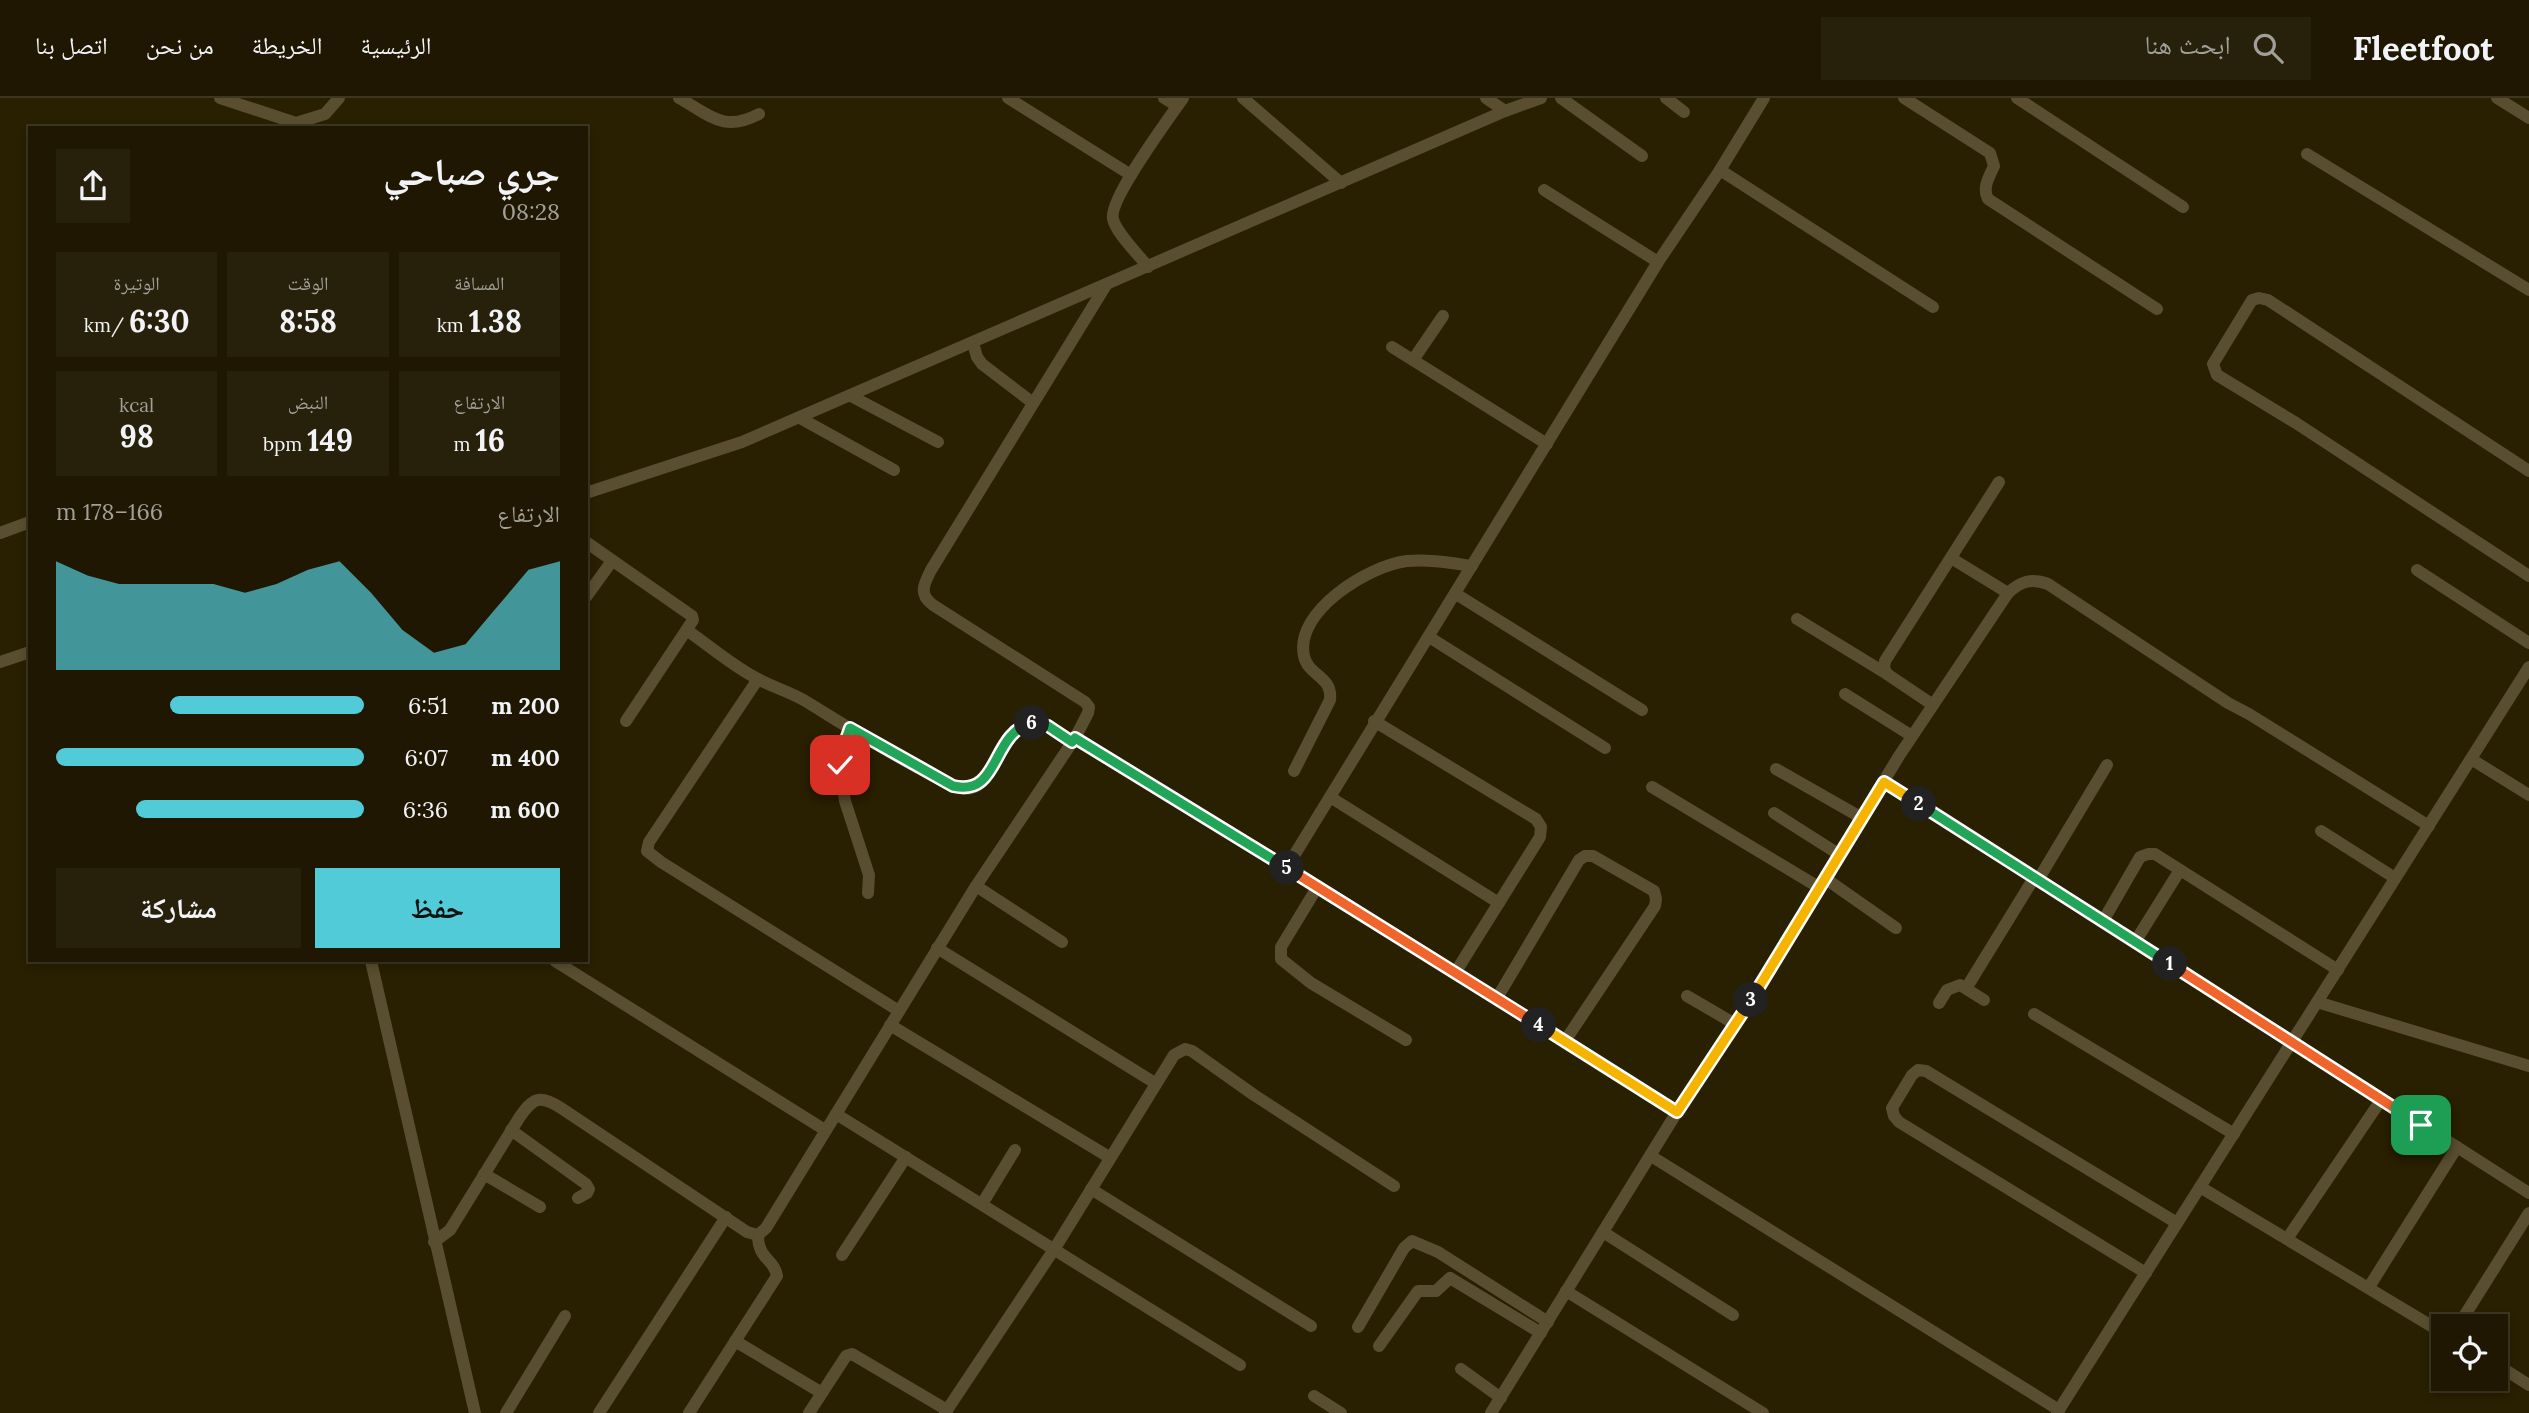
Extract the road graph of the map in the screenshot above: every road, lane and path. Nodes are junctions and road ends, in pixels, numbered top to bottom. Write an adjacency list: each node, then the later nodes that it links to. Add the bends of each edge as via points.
1 (219, 98): 2 (street, via 296,123 325,114)
2 (339, 98)
3 (679, 98): 18 (street, via 718,122 743,122)
4 (1008, 98): 23 (street)
5 (1164, 98): 15 (street)
6 (1242, 98): 24 (street)
7 (1486, 98): 16 (street)
8 (1541, 98): 16 (street)
9 (1561, 98): 21 (street)
10 (1666, 98): 17 (street)
11 (1764, 98): 22 (street)
12 (1904, 98): 32 (street, via 1990,153 1994,166 1985,186 1987,199)
13 (2017, 98): 26 (street)
14 (2503, 100): 19 (street)
15 (1180, 102): 23 (street)
16 (1505, 111): 24 (street)
17 (1684, 112)
18 (759, 114)
19 (2529, 118)
20 (2307, 154): 30 (street)
21 (1642, 156)
22 (1720, 170): 27 (street); 31 (street)
23 (1131, 175): 28 (street, via 1112,216)
24 (1341, 183): 28 (street)
25 (1544, 190): 27 (street)
26 (2183, 206)
27 (1658, 262): 41 (street)
28 (1148, 267): 29 (street)
29 (1106, 285): 34 (street); 38 (street)
30 (2529, 290)
31 (1933, 307)
32 (2157, 309)
33 (1443, 316): 36 (street)
34 (973, 343): 37 (street); 38 (street, via 982,364)
35 (1392, 347): 36 (street)
36 (1413, 360): 41 (street)
37 (851, 396): 39 (street); 40 (street)
38 (1033, 403): 73 (street, via 922,589 933,605 1088,704)
39 (800, 418): 42 (street); 45 (street, via 685,463)
40 (938, 442)
41 (1547, 444): 51 (street)
42 (894, 470)
43 (2529, 471): 53 (street, via 2268,300 2252,300 2213,364 2217,375)
44 (1999, 482): 49 (street)
45 (588, 491)
46 (28, 523): 47 (street)
47 (0, 533)
48 (588, 543): 50 (street)
49 (1951, 558): 54 (street); 64 (street, via 1885,661)
50 (612, 561): 55 (street); 58 (street, via 692,616)
51 (1472, 566): 56 (street); 78 (street, via 1405,561 1346,587 1322,607 1306,633 1304,657 1310,669 1327,682 1330,700)
52 (2417, 570): 60 (street)
53 (2529, 576)
54 (2008, 593): 67 (street); 85 (street, via 2022,582 2048,584 2228,703)
55 (588, 594)
56 (1456, 594): 59 (street); 68 (street)
57 (1797, 619): 64 (street)
58 (688, 631): 65 (street); 69 (street)
59 (1429, 637): 70 (street); 74 (street)
60 (2529, 643)
61 (28, 653): 62 (street)
62 (0, 662)
63 (2529, 667): 75 (street)
64 (1887, 674): 67 (street)
65 (758, 679): 71 (street); 112 (street, via 647,850)
66 (1844, 694): 72 (street)
67 (1933, 705): 72 (street)
68 (1642, 710)
69 (626, 721)
70 (1374, 721): 82 (street); 96 (street, via 1536,819 1541,837)
71 (850, 728): 73 (street, via 965,789 977,787 985,779 1021,726 1040,723); 95 (street, via 841,753 842,780 867,867)
72 (1912, 736): 79 (street)
73 (1073, 740): 88 (street); 93 (street)
74 (1605, 748)
75 (2471, 759): 81 (street); 85 (street)
76 (2107, 765): 91 (street)
77 (1776, 769): 84 (street)
78 (1294, 771)
79 (1884, 782): 84 (street); 91 (street)
80 (1652, 787): 92 (street)
81 (2529, 795)
82 (1330, 797): 88 (street); 96 (street)
83 (1774, 814): 87 (street)
84 (1862, 818): 87 (street)
85 (2429, 826): 90 (street)
86 (2321, 831): 90 (street)
87 (1840, 855): 92 (street)
88 (1287, 867): 94 (street)
89 (2180, 870): 97 (street, via 2155,854 2140,858); 100 (street); 104 (street)
90 (2395, 878): 104 (street)
91 (2036, 879): 97 (street); 106 (street)
92 (1823, 883): 98 (street); 114 (street)
93 (976, 886): 99 (street); 101 (street)
94 (1318, 886): 105 (street); 116 (street, via 1280,947 1281,959 1311,983)
95 (868, 893)
96 (1499, 903): 105 (street)
97 (2103, 922): 100 (street)
98 (1896, 928)
99 (1062, 942)
100 (2135, 942): 118 (street)
101 (937, 948): 112 (street); 120 (street)
102 (371, 962): 146 (street)
103 (557, 962): 125 (street)
104 (2338, 970): 110 (street)
105 (1455, 973): 108 (street)
106 (1967, 987): 109 (street); 111 (street, via 1953,986)
107 (1687, 996): 114 (street)
108 (1497, 998): 117 (street); 117 (street, via 1579,860 1593,856 1654,891 1655,906)
109 (1984, 1000)
110 (2317, 1002): 118 (street); 119 (street)
111 (1939, 1003)
112 (899, 1011): 115 (street)
113 (2034, 1013): 126 (street)
114 (1735, 1024): 122 (street)
115 (890, 1025): 123 (street); 131 (street)
116 (1406, 1040)
117 (1565, 1041): 122 (street)
118 (2294, 1043): 121 (street); 126 (street)
119 (2529, 1066)
120 (1155, 1083): 131 (street); 133 (street, via 1174,1055 1192,1051)
121 (2381, 1100): 127 (street); 145 (street)
122 (1677, 1112): 129 (street)
123 (836, 1114): 125 (street); 130 (street)
124 (511, 1130): 132 (street); 137 (street, via 586,1184 587,1193); 141 (street, via 529,1104 545,1099)
125 (825, 1130): 144 (street)
126 (2235, 1134): 134 (street)
127 (2457, 1147): 136 (street); 150 (street)
128 (1015, 1150): 138 (street)
129 (1651, 1156): 143 (street); 171 (street)
130 (906, 1157): 138 (street); 148 (street)
131 (1109, 1157): 135 (street)
132 (484, 1174): 139 (street); 146 (street, via 450,1230)
133 (1394, 1186)
134 (2200, 1187): 142 (street); 145 (street)
135 (1091, 1189): 147 (street); 156 (street)
136 (2529, 1193)
137 (578, 1198)
138 (982, 1204): 147 (street)
139 (540, 1207)
140 (2529, 1213): 152 (street)
141 (726, 1217): 144 (street); 174 (street)
142 (2177, 1223): 149 (street); 149 (street, via 1926,1071 1912,1075 1892,1108 1899,1122)
143 (1603, 1232): 151 (street); 153 (street)
144 (758, 1235): 159 (street, via 761,1253 777,1276)
145 (2287, 1239): 150 (street)
146 (434, 1242): 172 (street)
147 (1055, 1248): 161 (street); 170 (street)
148 (842, 1255)
149 (2146, 1273): 171 (street)
150 (2369, 1287): 155 (street)
151 (1566, 1291): 158 (street); 168 (street)
152 (2466, 1314)
153 (1733, 1315)
154 (565, 1316): 173 (street)
155 (2431, 1325)
156 (1311, 1326)
157 (1358, 1327): 158 (street, via 1412,1241 1438,1252)
158 (1545, 1327): 160 (street, via 1450,1278 1436,1291 1418,1291); 167 (street)
159 (735, 1340): 165 (street); 175 (street)
160 (1379, 1346)
161 (1240, 1365)
162 (1461, 1369): 167 (street)
163 (2508, 1372): 164 (street)
164 (2529, 1385)
165 (822, 1393): 169 (street); 170 (street, via 846,1356 852,1354)
166 (1314, 1396): 176 (street)
167 (1501, 1398): 177 (street)
168 (1742, 1407): 178 (street)
169 (814, 1411)
170 (946, 1411)
171 (2058, 1411)
172 (475, 1413)
173 (506, 1413)
174 (599, 1413)
175 (689, 1413)
176 (1341, 1413)
177 (1491, 1413)
178 (1763, 1413)

